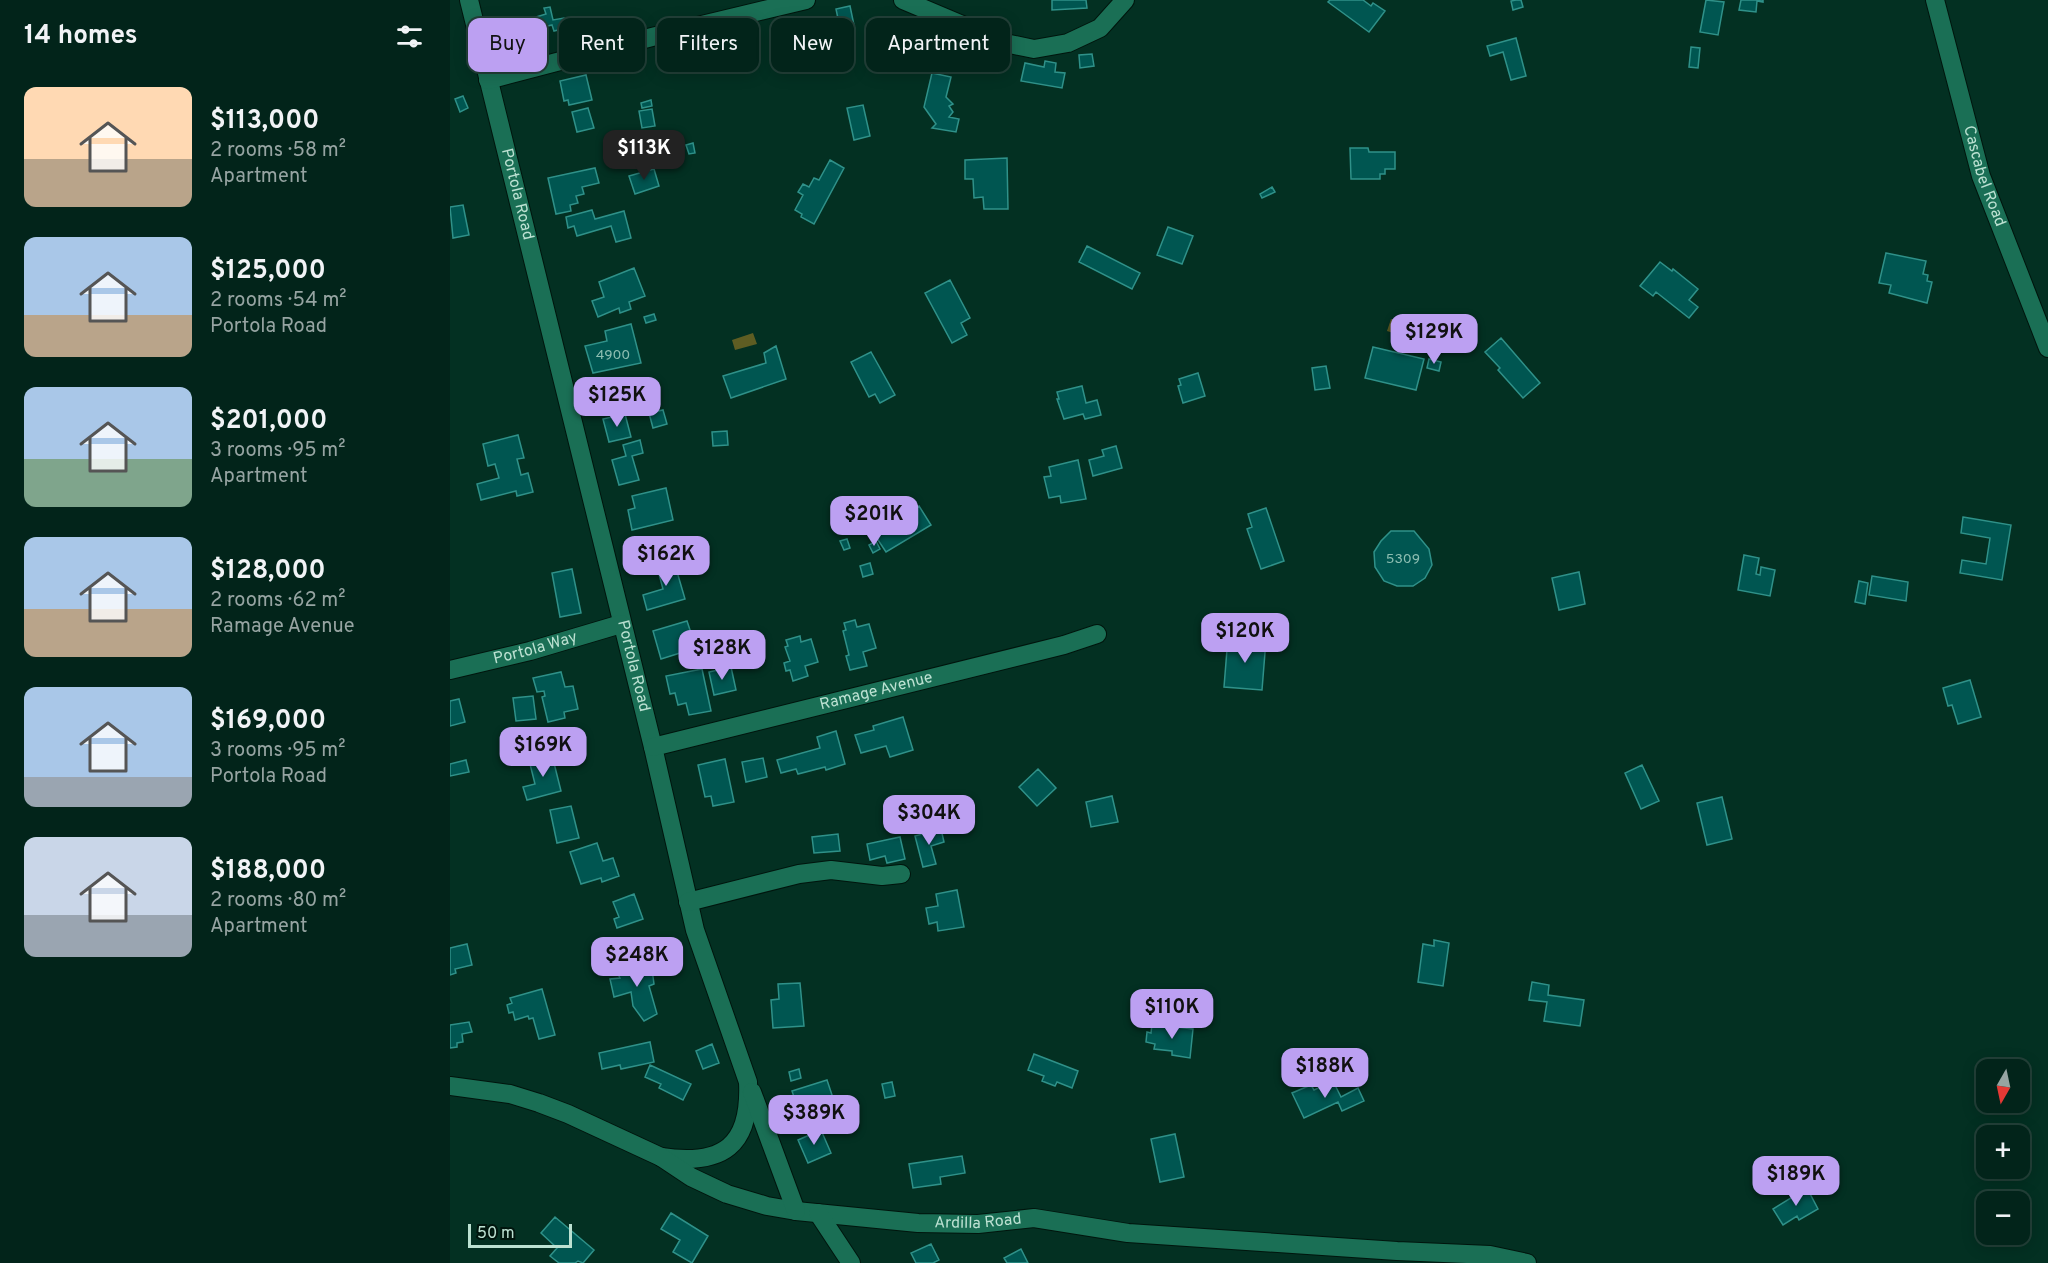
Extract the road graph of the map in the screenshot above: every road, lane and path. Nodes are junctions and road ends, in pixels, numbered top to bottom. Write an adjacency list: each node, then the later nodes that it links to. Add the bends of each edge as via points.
1 (469, 0): 6 (street, Portola Road)
2 (806, 0): 6 (street)
3 (903, 0): 4 (street, via 996,39 1034,49 1068,43 1100,28)
4 (1125, 0)
5 (1935, 0): 7 (street, Cascabel Road, via 1981,176)
6 (488, 80): 8 (street, Portola Road)
7 (2048, 348)
8 (621, 624): 10 (street, Portola Way); 11 (street, Portola Road)
9 (1097, 634): 11 (street, Ramage Avenue)
10 (450, 670)
11 (652, 747): 13 (street, Portola Road)
12 (901, 874): 13 (street, via 820,871)
13 (688, 902): 14 (street, Portola Road)
14 (748, 1082): 16 (street, Portola Road, via 746,1120 742,1131 725,1149 703,1159); 17 (street, Portola Road)
15 (450, 1086): 16 (street, Ardilla Road, via 510,1094 539,1103)
16 (661, 1157): 17 (street, Ardilla Road, via 691,1178 727,1194)
17 (796, 1211): 18 (street, Ardilla Road)
18 (818, 1214): 19 (street); 20 (street, Ardilla Road, via 918,1223 978,1224 1034,1218 1128,1233 1490,1255)
19 (851, 1263)
20 (1527, 1263)

